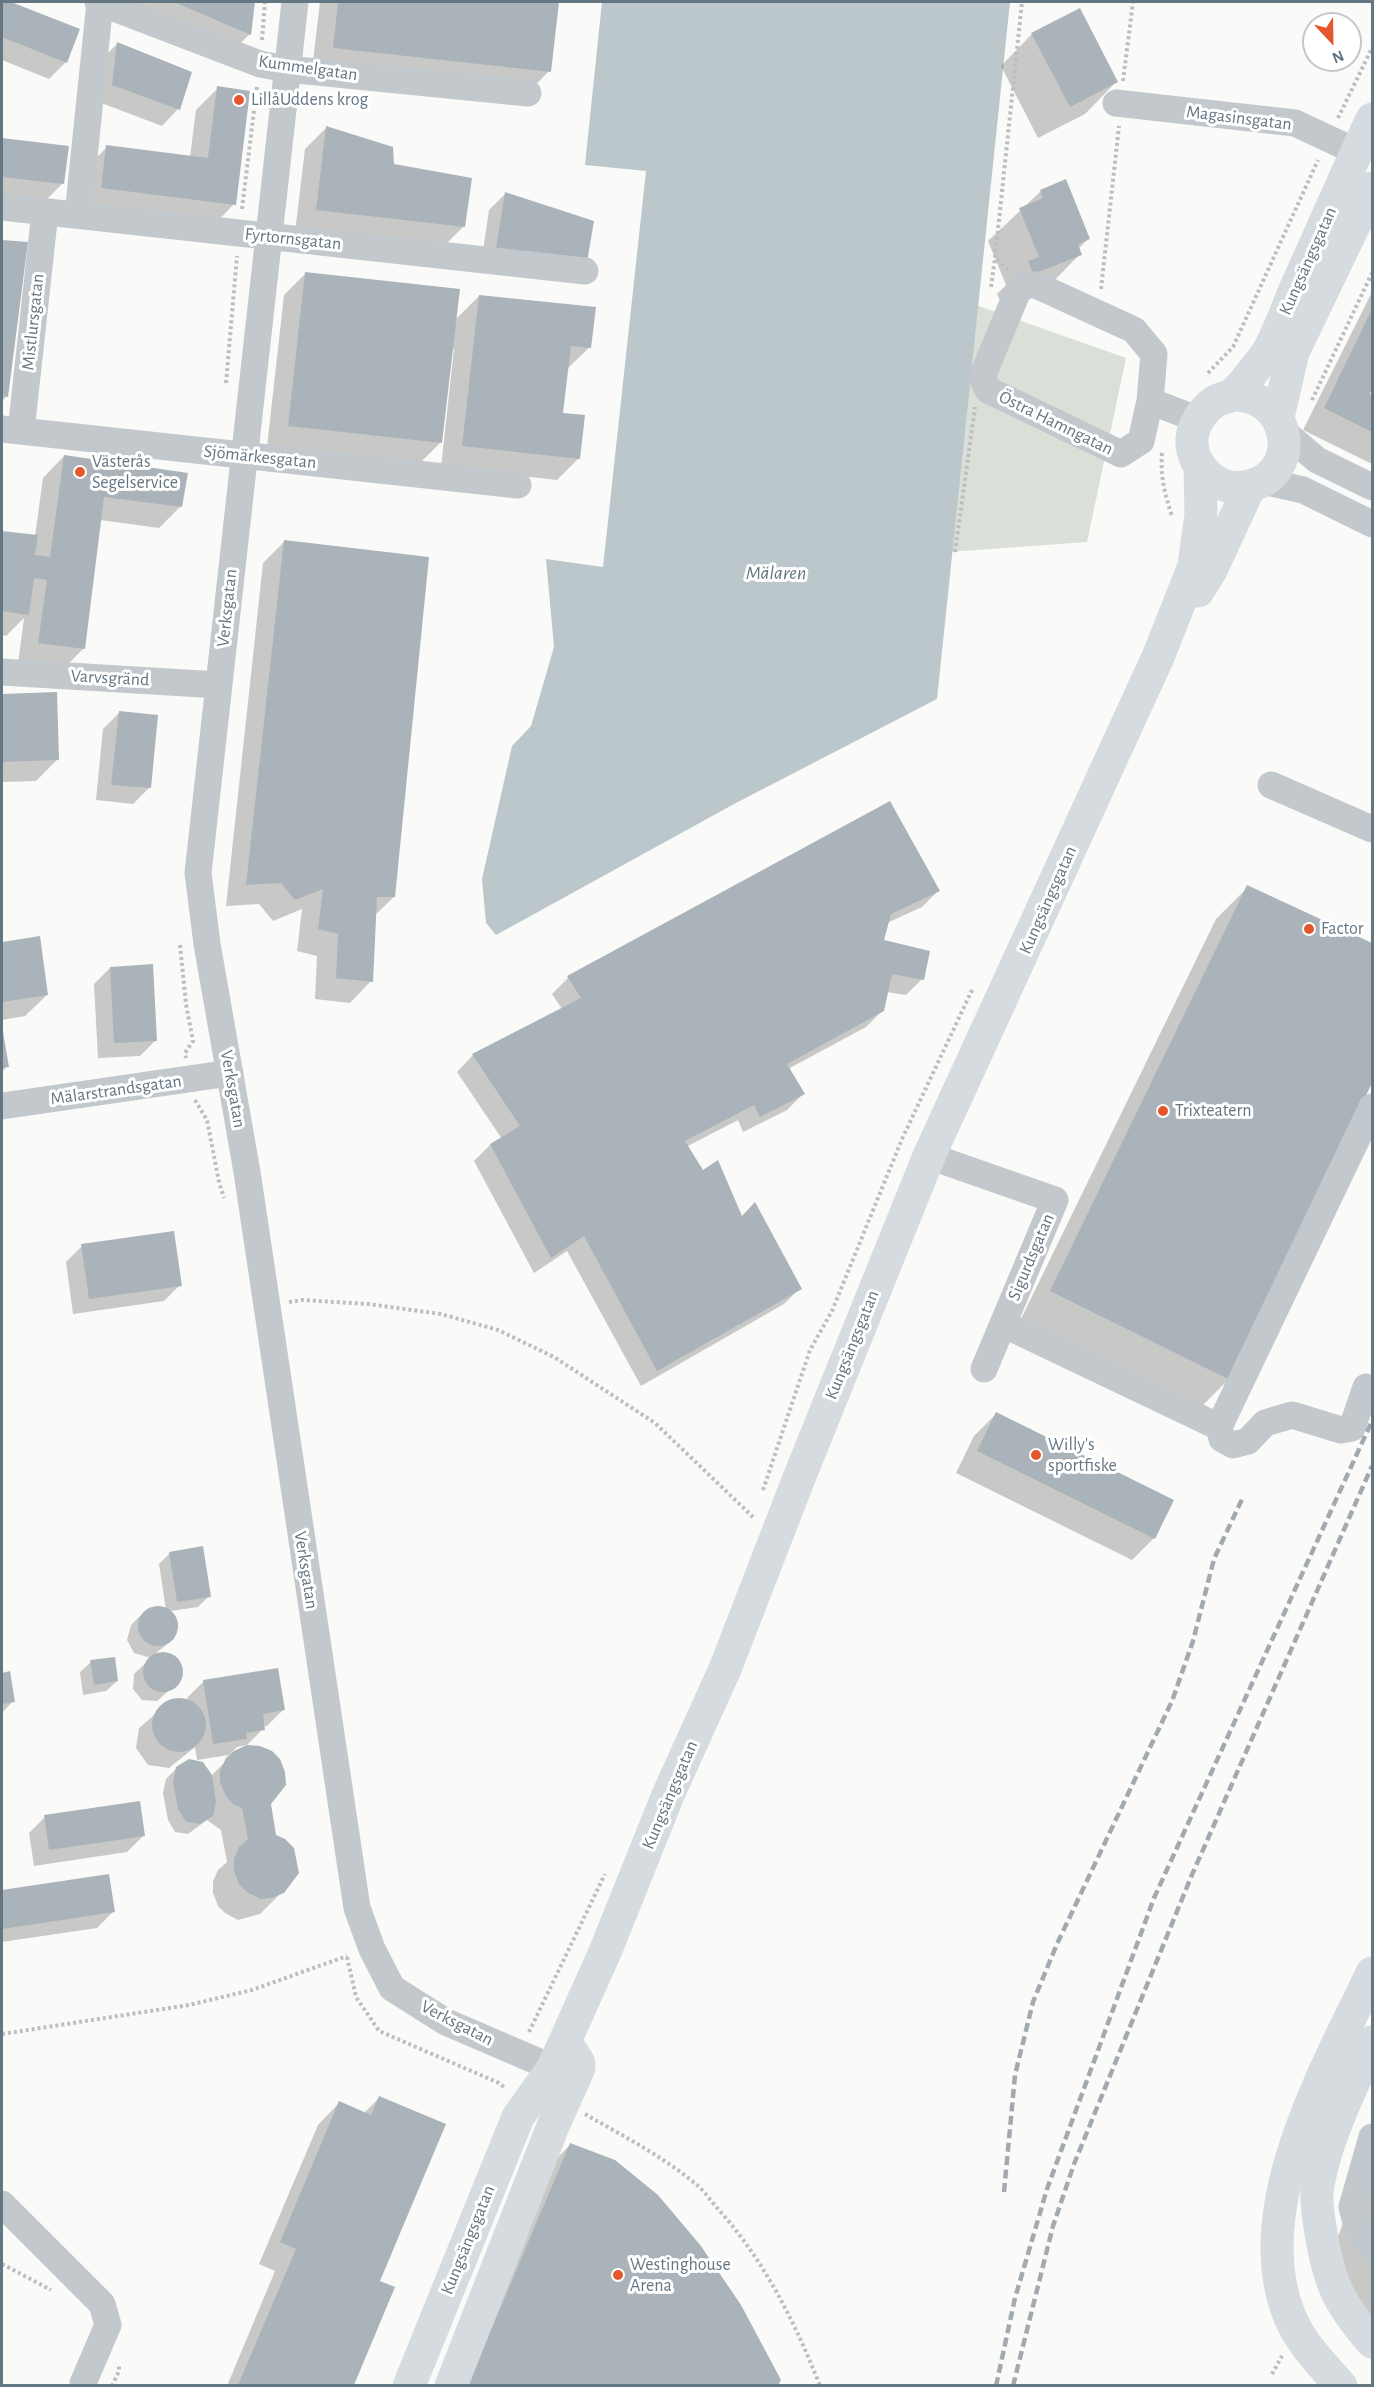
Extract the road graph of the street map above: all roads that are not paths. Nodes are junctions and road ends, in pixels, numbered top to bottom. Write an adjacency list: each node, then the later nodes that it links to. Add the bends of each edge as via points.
1 (99, 2): 3 (street, Kummelgatan); 12 (street)
2 (295, 2): 4 (street, Verksgatan)
3 (129, 7): 4 (street, Kummelgatan, via 260,64)
4 (287, 69): 5 (street, Kummelgatan); 13 (street, Verksgatan)
5 (528, 93)
6 (1116, 103): 8 (street, Magasinsgatan, via 1295,123)
7 (1372, 119): 8 (main road, Kungsängsgatan)
8 (1342, 146): 15 (main road, Kungsängsgatan, via 1267,353)
9 (1372, 188): 17 (main road, Kungsängsgatan, via 1293,352)
10 (2, 207): 11 (street, Fyrtornsgatan)
11 (45, 212): 12 (street, Fyrtornsgatan); 18 (street, Mistlursgatan)
12 (78, 215): 13 (street, Fyrtornsgatan)
13 (268, 236): 14 (street, Fyrtornsgatan); 19 (street, Verksgatan)
14 (585, 271)
15 (1231, 395): 16 (main road); 17 (main road, via 1255,398 1268,406)
16 (1174, 410): 16 (street, Östra Hamngatan, via 1121,454 988,390 982,377 1017,293 1024,285 1036,285 1134,330 1154,354); 20 (main road, via 1192,437)
17 (1281, 425): 21 (main road, via 1285,448 1279,462); 23 (street, via 1317,460)
18 (11, 430): 19 (street, Sjömärkesgatan)
19 (244, 455): 22 (street, Sjömärkesgatan); 27 (street, Verksgatan)
20 (1200, 466): 21 (main road, via 1211,479 1225,486); 25 (main road, Kungsängsgatan, via 1201,514 1194,566)
21 (1256, 484): 24 (street, via 1303,490); 25 (main road, Kungsängsgatan, via 1211,570)
22 (518, 485)
23 (1372, 487)
24 (1372, 524)
25 (1158, 657): 33 (main road, Kungsängsgatan)
26 (2, 672): 27 (street, Varvsgränd)
27 (219, 685): 30 (street, Verksgatan, via 198,873)
28 (1271, 785): 29 (street)
29 (1372, 830)
30 (230, 1073): 31 (street, Mälarstrandsgatan); 39 (street, Verksgatan, via 357,1908 392,1988 446,2022)
31 (2, 1106)
32 (1372, 1107): 37 (street)
33 (929, 1156): 34 (street, Sigurdsgatan, via 1055,1200); 39 (main road, Kungsängsgatan, via 725,1669)
34 (1003, 1324): 35 (street, Sigurdsgatan); 37 (street)
35 (984, 1369)
36 (1372, 1389): 37 (street, via 1366,1387 1352,1428 1341,1430 1292,1415 1264,1423 1248,1441 1233,1445 1222,1439)
37 (1219, 1427)
38 (1372, 1973): 40 (main road)
39 (559, 2054): 45 (main road, Kungsängsgatan, via 549,2095 496,2240); 45 (main road, Kungsängsgatan, via 579,2066); 49 (main road, Kungsängsgatan, via 518,2117)
40 (1360, 2059): 44 (main road, via 1299,2130 1287,2173 1278,2235); 46 (main road, via 1317,2193 1332,2284 1349,2316)
41 (1372, 2137): 43 (street, via 1352,2207 1358,2230)
42 (2, 2204): 48 (street, via 102,2304 108,2325)
43 (1372, 2252)
44 (1278, 2272): 47 (main road, via 1305,2278 1352,2344); 51 (main road, via 1289,2316 1305,2345)
45 (488, 2291): 50 (main road, Kungsängsgatan)
46 (1372, 2342)
47 (1372, 2347)
48 (84, 2385)
49 (409, 2385)
50 (451, 2385)
51 (1341, 2385)

